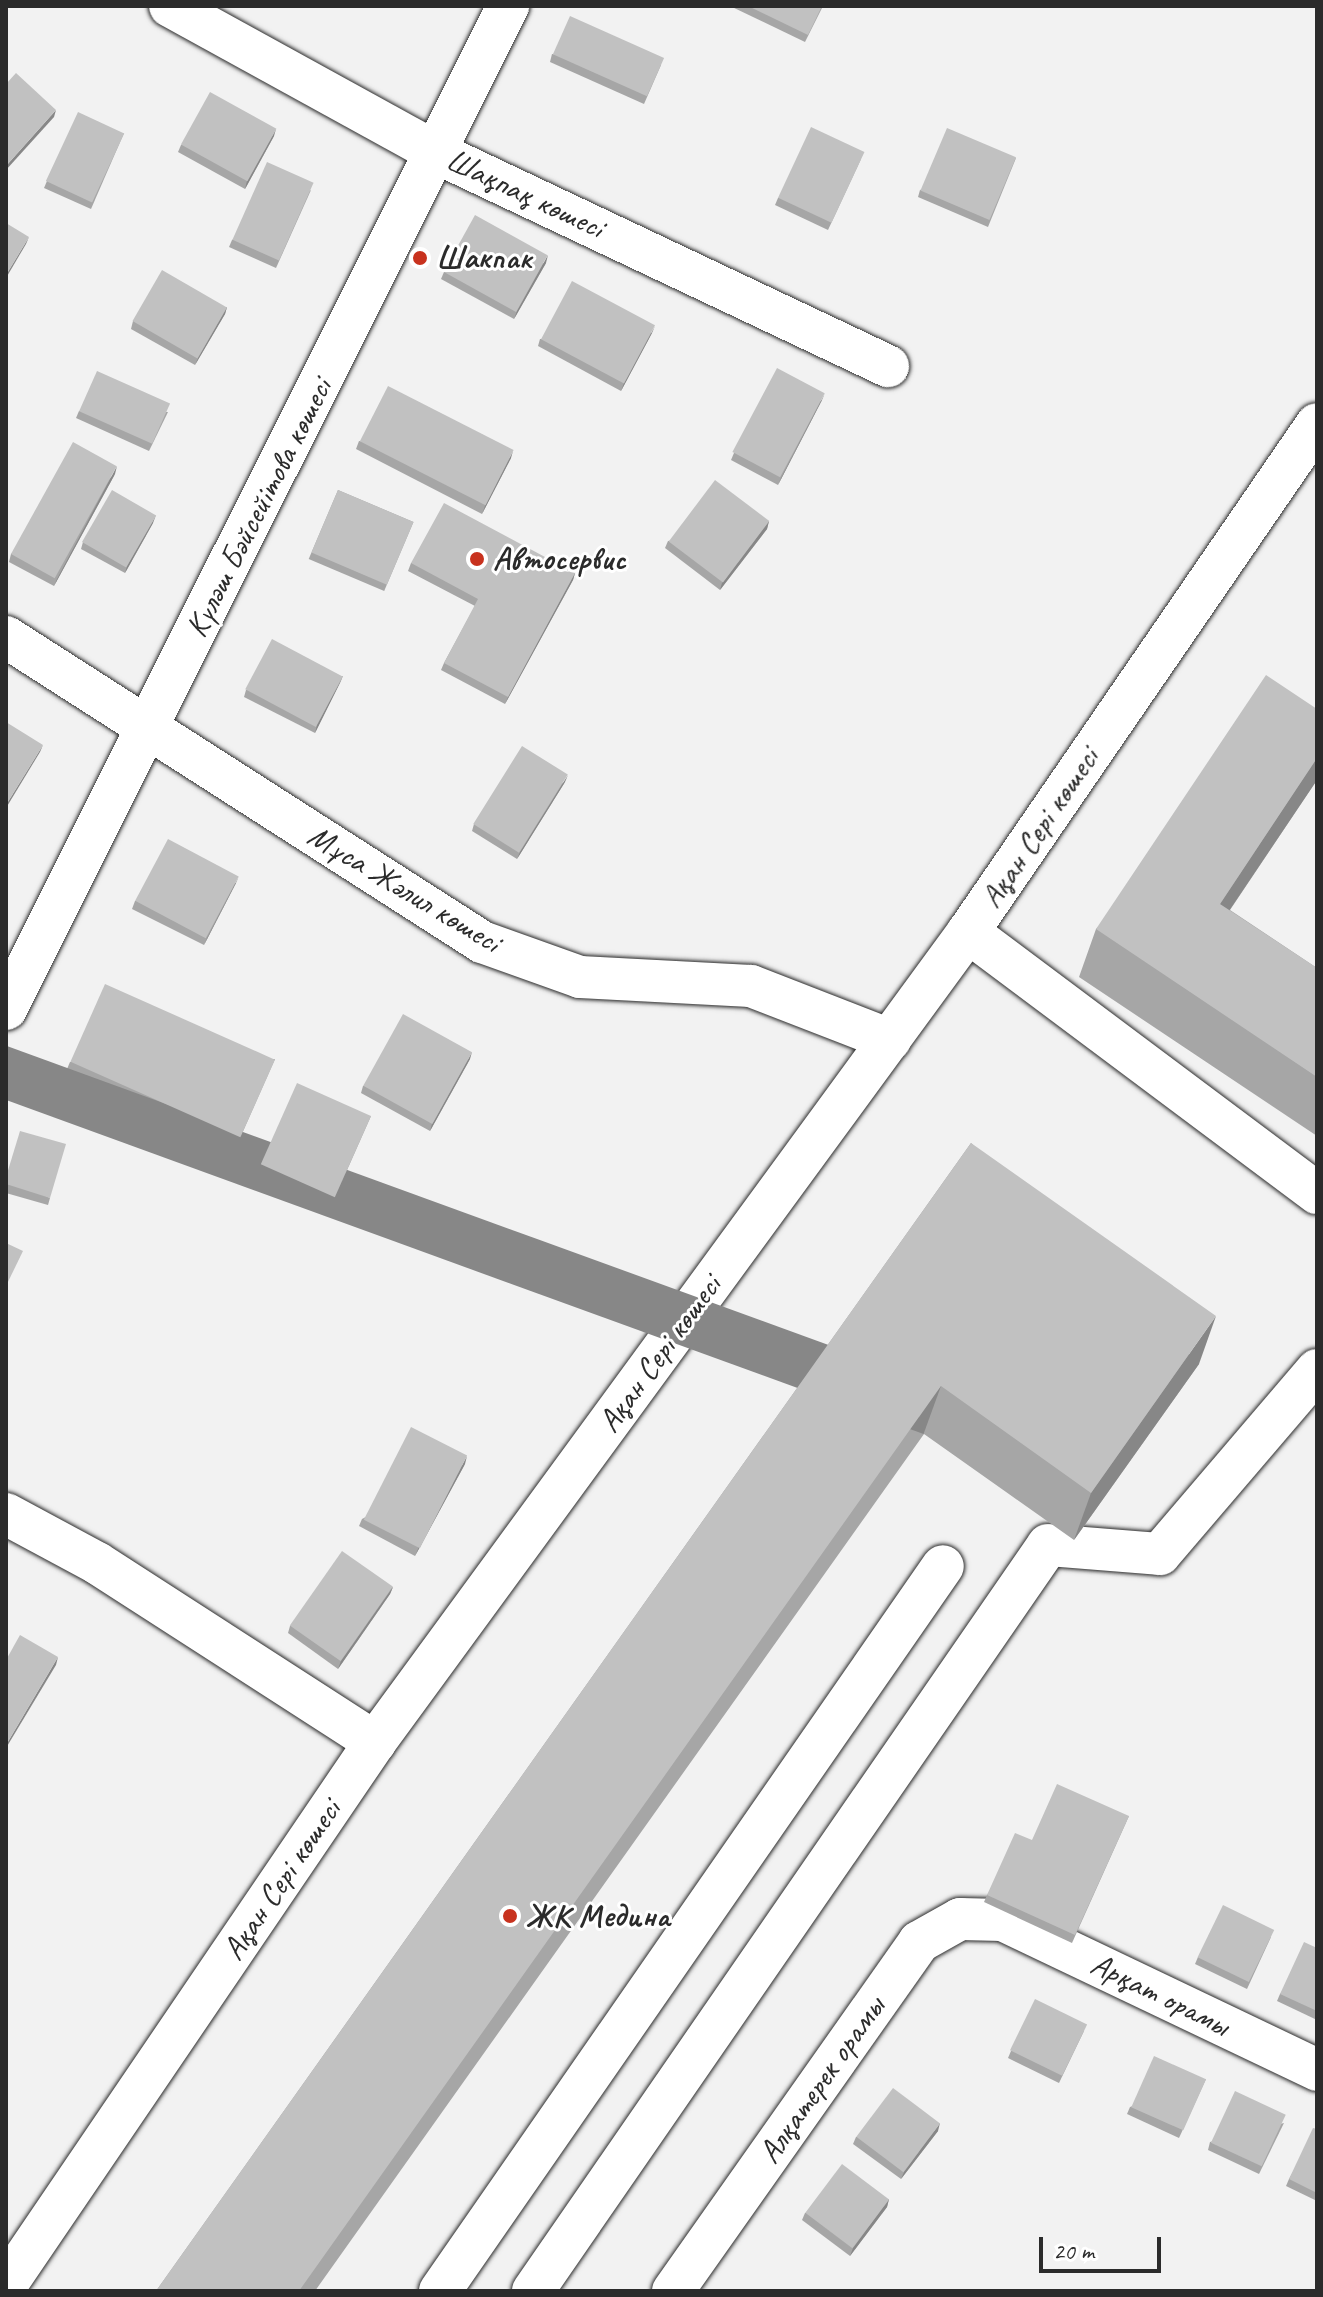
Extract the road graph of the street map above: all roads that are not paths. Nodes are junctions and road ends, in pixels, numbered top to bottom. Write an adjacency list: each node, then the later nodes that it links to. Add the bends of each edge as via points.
1 (170, 6): 3 (street, Шақпақ көшесі)
2 (508, 6): 3 (street, Күләш Бәйсейітова көшесі)
3 (437, 153): 4 (street, Шақпақ көшесі); 7 (street, Күләш Бәйсейітова көшесі)
4 (888, 366)
5 (1317, 424): 8 (street, Ақан Сері көшесі)
6 (6, 637): 7 (street, Мұса Жәлил көшесі)
7 (147, 730): 9 (street, Күләш Бәйсейітова көшесі); 10 (street, Мұса Жәлил көшесі, via 482,942 580,977 751,986)
8 (968, 932): 10 (street, Ақан Сері көшесі); 11 (street)
9 (6, 1009)
10 (890, 1040): 15 (street, Ақан Сері көшесі)
11 (1317, 1193)
12 (1317, 1370): 20 (street, via 1160,1554 1048,1545)
13 (6, 1514): 15 (street, via 97,1563)
14 (943, 1566): 19 (street)
15 (375, 1742): 18 (street, Ақан Сері көшесі)
16 (1003, 1920): 17 (street, Арқат орамы); 21 (street, Алқатерек орамы, via 960,1919 919,1942)
17 (1317, 2070)
18 (6, 2285)
19 (440, 2291)
20 (533, 2291)
21 (673, 2291)

